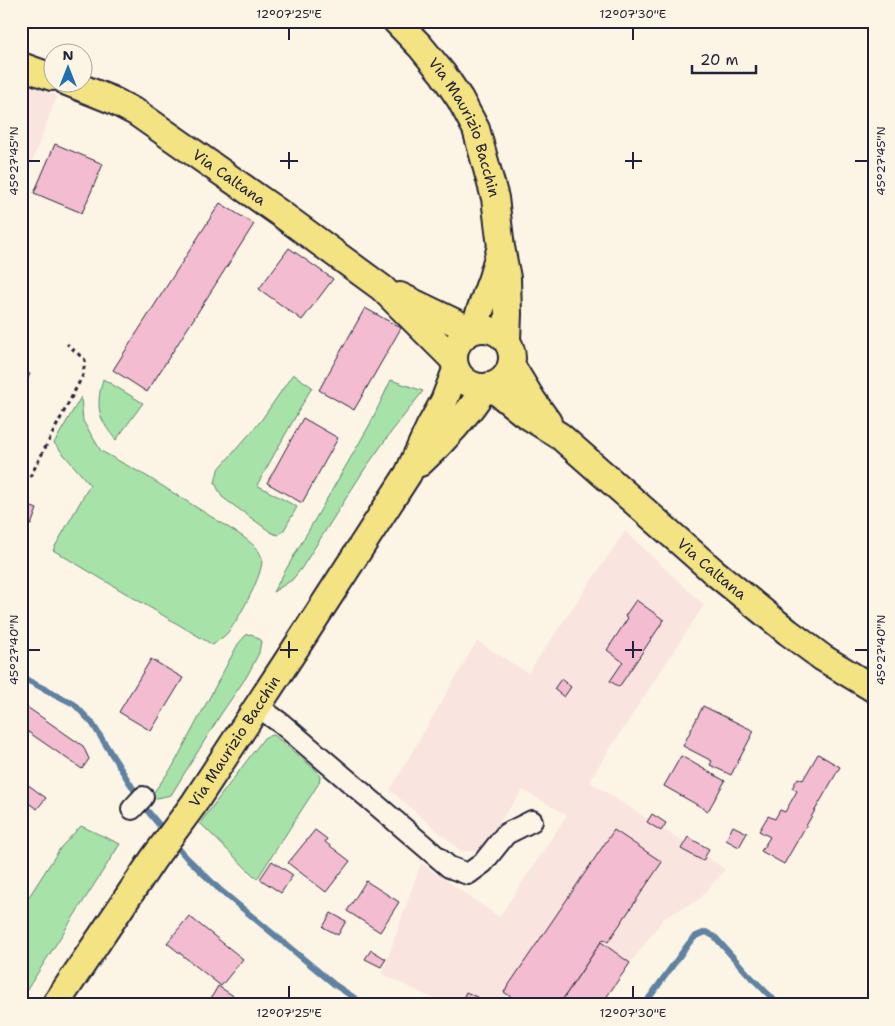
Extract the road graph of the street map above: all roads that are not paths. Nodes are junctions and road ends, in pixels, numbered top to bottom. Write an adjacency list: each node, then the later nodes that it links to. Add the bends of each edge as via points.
1 (396, 21): 5 (main road, Via Maurizio Bacchin, via 442,74 476,128 495,198)
2 (21, 66): 3 (main road)
3 (42, 73)
4 (92, 92): 6 (main road, Via Caltana, via 137,113)
5 (501, 247): 7 (main road, Via Maurizio Bacchin); 8 (main road, Via Maurizio Bacchin, via 508,278)
6 (382, 288): 7 (main road, Via Caltana); 9 (main road, Via Caltana)
7 (472, 330): 8 (main road, via 491,329 500,334); 9 (main road, via 456,345)
8 (509, 353): 10 (main road, via 508,373 504,379); 11 (main road, Via Caltana, via 533,402)
9 (454, 364): 10 (main road, via 468,384); 12 (main road, Via Maurizio Bacchin, via 444,402)
10 (488, 387): 11 (main road, Via Caltana); 12 (main road, Via Maurizio Bacchin, via 439,445)
11 (560, 436): 13 (main road, Via Caltana, via 780,626 823,658)
12 (408, 474): 14 (main road, Via Maurizio Bacchin)
13 (874, 689)
14 (257, 706): 15 (street, via 450,867 468,874 483,864 506,834); 16 (main road, Via Maurizio Bacchin)
15 (532, 821)
16 (55, 1005)

